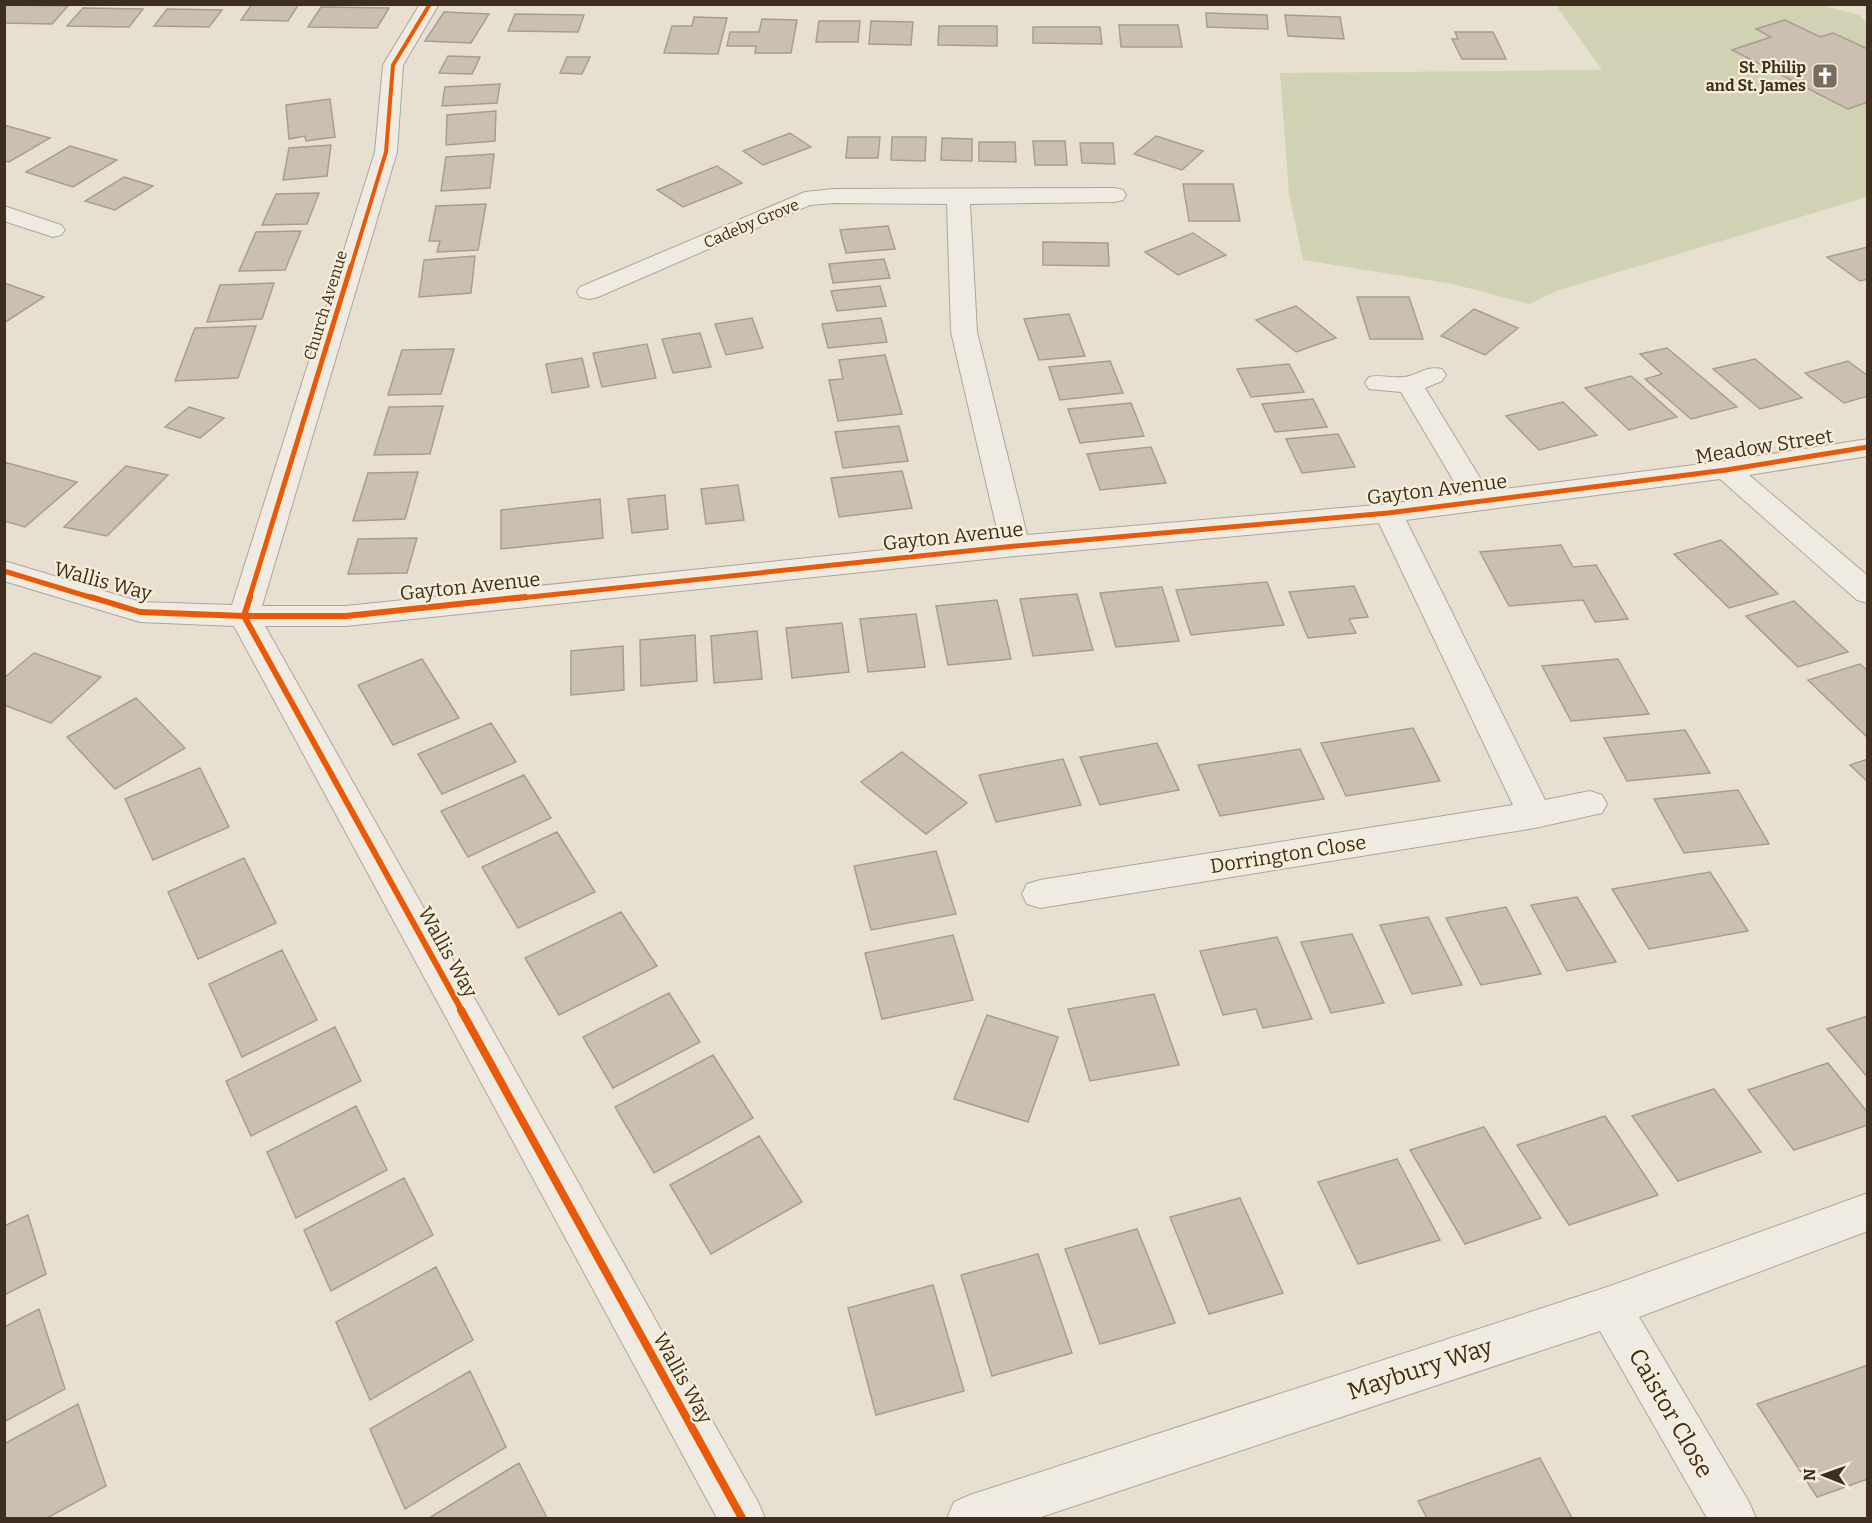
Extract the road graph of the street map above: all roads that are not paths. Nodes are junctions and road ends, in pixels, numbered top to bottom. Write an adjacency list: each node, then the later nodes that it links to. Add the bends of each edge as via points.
1 (430, 4): 16 (street, Church Avenue, via 393,65 386,152)
2 (1116, 194): 3 (street, Cadeby Grove)
3 (958, 197): 6 (street, Cadeby Grove, via 834,195 805,199); 13 (street, via 964,332)
4 (4, 213): 5 (street)
5 (52, 230)
6 (590, 292)
7 (1378, 383): 11 (street, via 1421,380)
8 (1868, 447): 9 (street, Meadow Street)
9 (1726, 470): 10 (street, Meadow Street); 15 (street)
10 (1666, 476): 11 (street, Gayton Avenue)
11 (1480, 501): 12 (street, Gayton Avenue)
12 (1388, 513): 13 (street, Gayton Avenue); 18 (street)
13 (1015, 546): 16 (street, Gayton Avenue, via 346,616)
14 (4, 571): 16 (street, Wallis Way, via 140,612)
15 (1868, 593)
16 (243, 616): 22 (street, Wallis Way)
17 (1590, 804): 18 (street, Dorrington Close)
18 (1535, 814): 19 (street, Dorrington Close)
19 (1040, 894)
20 (1868, 1212): 21 (street, Maybury Way)
21 (1610, 1306): 23 (street, Maybury Way); 24 (street, Caistor Close)
22 (742, 1518)
23 (970, 1518)
24 (1733, 1518)

